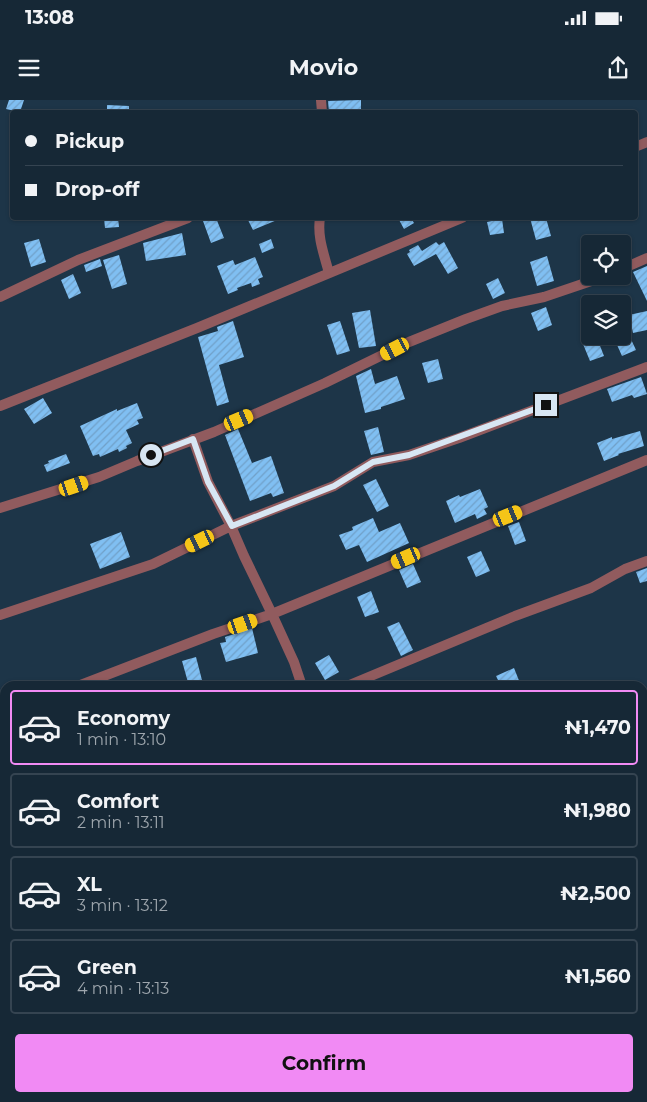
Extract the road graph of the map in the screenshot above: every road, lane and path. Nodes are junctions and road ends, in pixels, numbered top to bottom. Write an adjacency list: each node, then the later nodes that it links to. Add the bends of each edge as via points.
1 (183, 220): 8 (street, via 78,260)
2 (320, 220): 6 (street, via 320,243)
3 (457, 220): 6 (street)
4 (647, 258): 5 (street)
5 (631, 265)
6 (330, 273): 10 (street)
7 (581, 284): 11 (street, via 466,319)
8 (0, 298)
9 (647, 367): 14 (street, via 409,455 373,462 334,486)
10 (0, 406)
11 (193, 439): 13 (street, via 99,478); 14 (street, via 208,482)
12 (647, 460): 16 (street)
13 (0, 508)
14 (232, 526): 16 (street); 17 (street, via 153,564)
15 (647, 561): 20 (street, via 625,569 592,588 515,616)
16 (272, 614): 18 (street); 19 (street)
17 (0, 615)
18 (91, 681)
19 (300, 681)
20 (359, 681)

